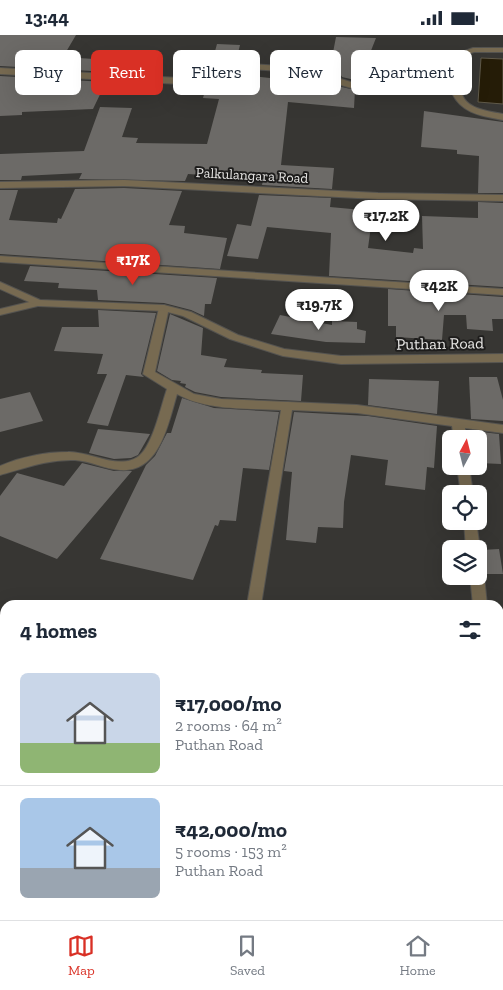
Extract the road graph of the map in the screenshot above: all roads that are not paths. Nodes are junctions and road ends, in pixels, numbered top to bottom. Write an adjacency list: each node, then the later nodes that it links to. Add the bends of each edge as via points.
1 (472, 50): 2 (street)
2 (503, 50)
3 (0, 71): 4 (street, via 180,81 206,76 213,66 219,64 327,72 334,74 337,81)
4 (351, 85)
5 (456, 95): 6 (street, via 468,109)
6 (503, 117)
7 (0, 185): 8 (street, Palkulangara Road, via 124,183)
8 (503, 198)
9 (0, 259): 11 (street)
10 (0, 285): 12 (street, Puthan Road)
11 (503, 291)
12 (38, 303): 13 (street, Puthan Road); 14 (street)
13 (164, 308): 15 (street, Puthan Road, via 187,314 234,337 315,357 341,360); 16 (street, via 149,374)
14 (0, 312)
15 (503, 358)
16 (173, 389): 17 (street, via 191,397 221,403); 21 (street, via 163,421 145,458 129,467 77,456 18,462)
17 (287, 406): 18 (street, via 358,409); 23 (street)
18 (458, 423): 19 (street); 20 (street)
19 (503, 429)
20 (459, 430)
21 (0, 471)
22 (478, 585): 24 (street)
23 (255, 600)
24 (479, 600)

